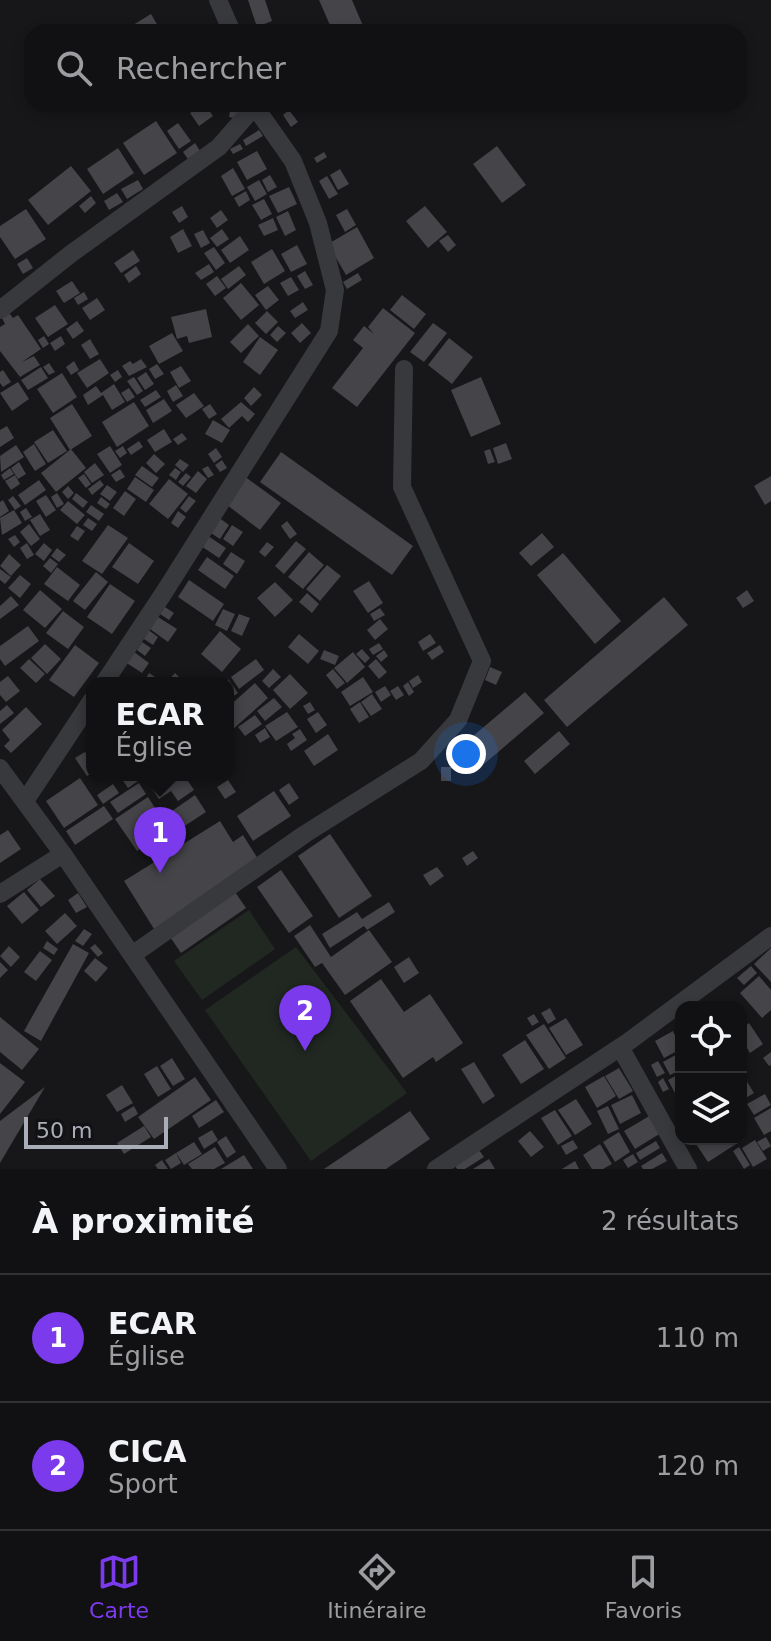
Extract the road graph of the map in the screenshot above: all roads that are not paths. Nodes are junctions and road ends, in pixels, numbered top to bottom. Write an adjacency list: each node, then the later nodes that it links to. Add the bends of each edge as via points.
1 (218, 0): 2 (street)
2 (228, 24)
3 (248, 112): 5 (street, via 219,147)
4 (257, 112): 7 (street, via 293,161 318,223 335,290 329,331)
5 (0, 310)
6 (404, 369): 14 (street, via 402,487 482,661 458,720 421,761 305,834)
7 (108, 677)
8 (86, 709): 10 (street)
9 (0, 768): 10 (street)
10 (25, 801): 11 (street)
11 (63, 854): 12 (street); 14 (street)
12 (0, 894)
13 (771, 936): 15 (street)
14 (132, 955): 16 (street)
15 (620, 1047): 17 (street); 18 (street)
16 (278, 1169)
17 (436, 1169)
18 (688, 1169)

